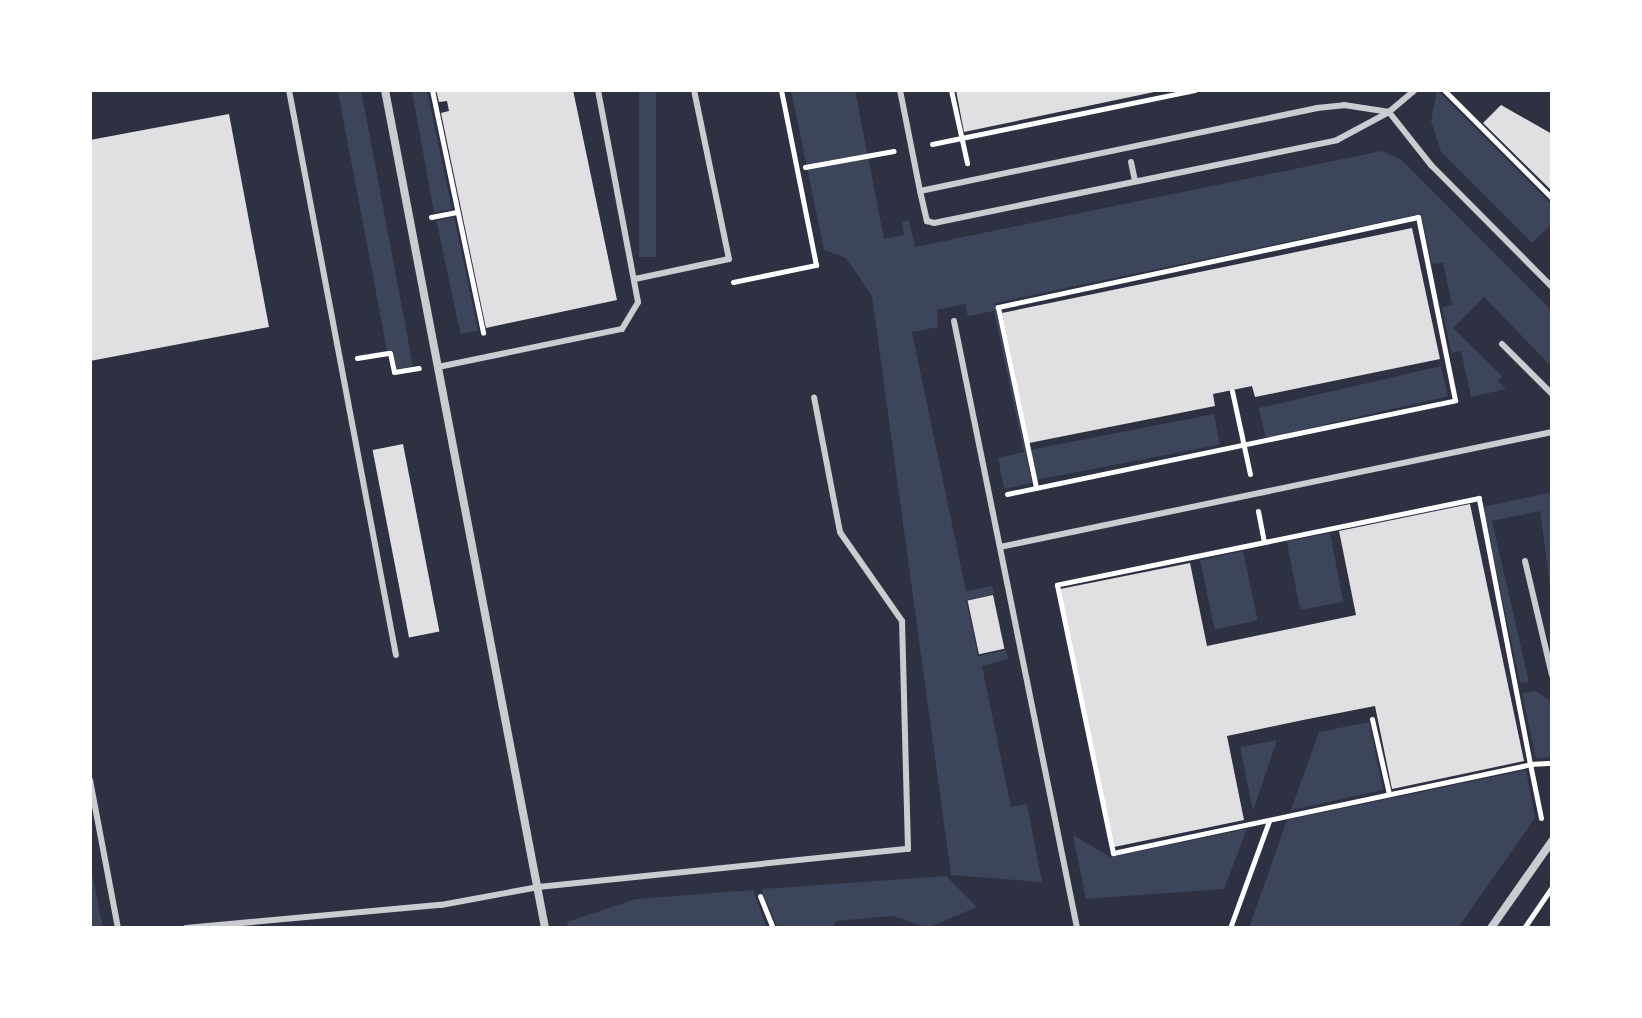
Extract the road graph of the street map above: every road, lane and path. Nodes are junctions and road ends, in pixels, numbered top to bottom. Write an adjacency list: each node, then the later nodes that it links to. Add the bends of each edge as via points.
1 (289, 90): 29 (lane)
2 (385, 90): 30 (street)
3 (432, 90): 22 (path)
4 (598, 90): 24 (lane)
5 (694, 90): 24 (lane, via 729,259)
6 (781, 90): 17 (path)
7 (900, 90): 14 (lane)
8 (951, 90): 13 (path)
9 (1195, 90): 13 (path)
10 (1415, 90): 12 (lane)
11 (1444, 90): 21 (path)
12 (1389, 112): 18 (lane, via 1344,105 1317,108); 19 (lane, via 1337,140); 25 (lane, via 1431,165)
13 (961, 137): 14 (path); 18 (path)
14 (912, 148): 16 (path); 20 (lane)
15 (1131, 162): 19 (lane)
16 (805, 167)
17 (797, 169)
18 (970, 180): 20 (lane)
19 (1135, 181): 20 (lane, via 934,223 927,221)
20 (920, 191)
21 (1552, 198)
22 (457, 212): 23 (path); 27 (path, via 481,334)
23 (430, 218)
24 (635, 279): 30 (lane, via 638,302 622,329)
25 (1552, 287)
26 (954, 321): 38 (lane)
27 (470, 336)
28 (1502, 344): 33 (lane)
29 (339, 361): 31 (path, via 390,353 394,372); 41 (lane)
30 (438, 367): 53 (street)
31 (420, 368)
32 (1232, 391): 36 (path)
33 (1552, 394)
34 (814, 397): 53 (lane, via 840,532 902,621 908,849)
35 (1552, 432): 39 (lane)
36 (1244, 444): 37 (path); 37 (path, via 1455,400 1418,217 998,307)
37 (1036, 488): 38 (path)
38 (990, 498): 39 (lane)
39 (1000, 547): 60 (lane)
40 (1525, 561): 42 (lane)
41 (396, 655)
42 (1552, 675)
43 (1372, 719): 47 (path)
44 (1552, 763): 45 (path)
45 (1530, 764): 47 (path); 48 (path); 49 (path, via 1479,498 1057,585 1113,853)
46 (90, 780): 56 (lane)
47 (1389, 794): 49 (path)
48 (1541, 818)
49 (1269, 820): 61 (path)
50 (1552, 841): 51 (street)
51 (1543, 854): 52 (lane); 62 (street)
52 (1552, 860)
53 (538, 887): 57 (lane, via 441,905); 58 (street)
54 (1552, 887): 63 (path)
55 (760, 896): 59 (path)
56 (118, 928)
57 (186, 928)
58 (545, 928)
59 (773, 928)
60 (1077, 928)
61 (1230, 928)
62 (1491, 928)
63 (1524, 928)

